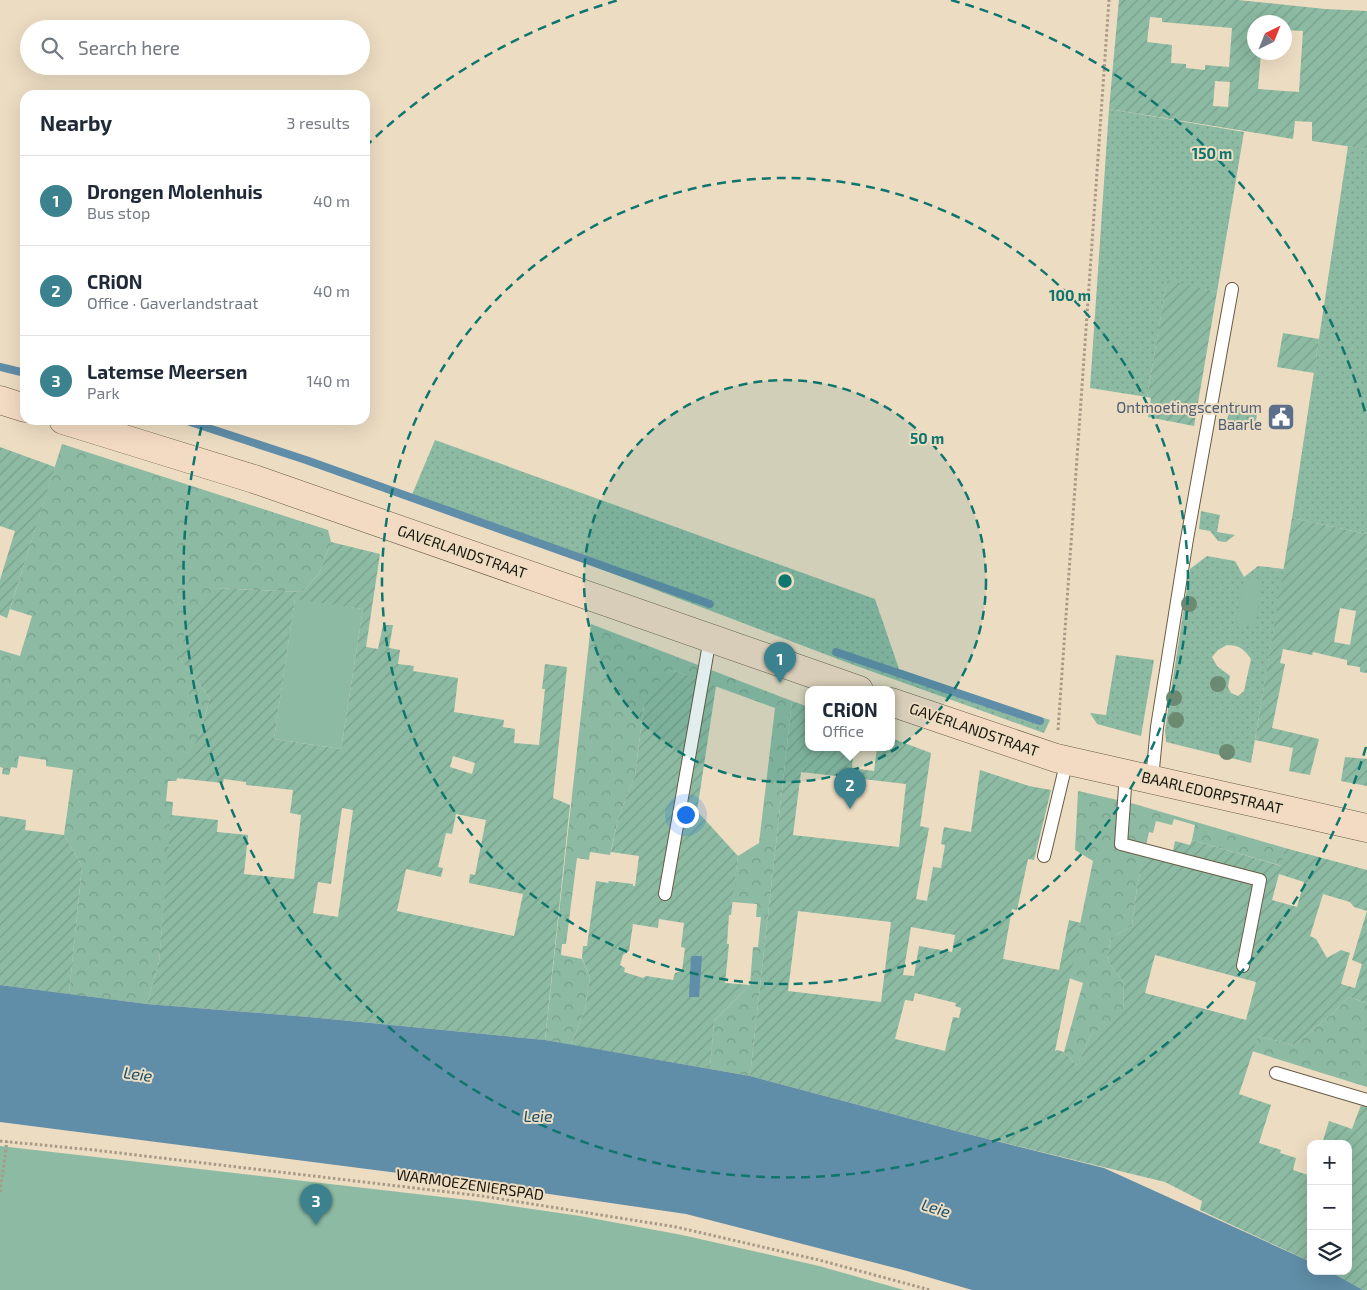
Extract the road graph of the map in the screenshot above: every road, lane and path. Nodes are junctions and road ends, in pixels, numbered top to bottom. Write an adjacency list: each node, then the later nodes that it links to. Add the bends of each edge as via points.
1 (1109, 0): 9 (path)
2 (1232, 289): 11 (lane, via 1187,539)
3 (0, 400): 4 (main road)
4 (20, 406)
5 (79, 425): 6 (main road, GAVERLANDSTRAAT, via 263,482)
6 (710, 638): 7 (main road, GAVERLANDSTRAAT); 14 (lane)
7 (847, 686)
8 (895, 703): 9 (main road, GAVERLANDSTRAAT)
9 (1062, 759): 10 (main road, BAARLEDORPSTRAAT); 13 (lane)
10 (1126, 773): 11 (main road, BAARLEDORPSTRAAT); 15 (lane, via 1121,844 1260,880)
11 (1152, 779): 12 (main road, BAARLEDORPSTRAAT)
12 (1367, 828)
13 (1044, 856)
14 (665, 894)
15 (1243, 966)
16 (1276, 1073): 17 (lane)
17 (1367, 1100)
18 (0, 1141): 19 (path, WARMOEZENIERSPAD)
19 (7, 1142): 20 (path); 21 (path, WARMOEZENIERSPAD, via 472,1195 608,1216 676,1227)
20 (0, 1192)
21 (930, 1290)

